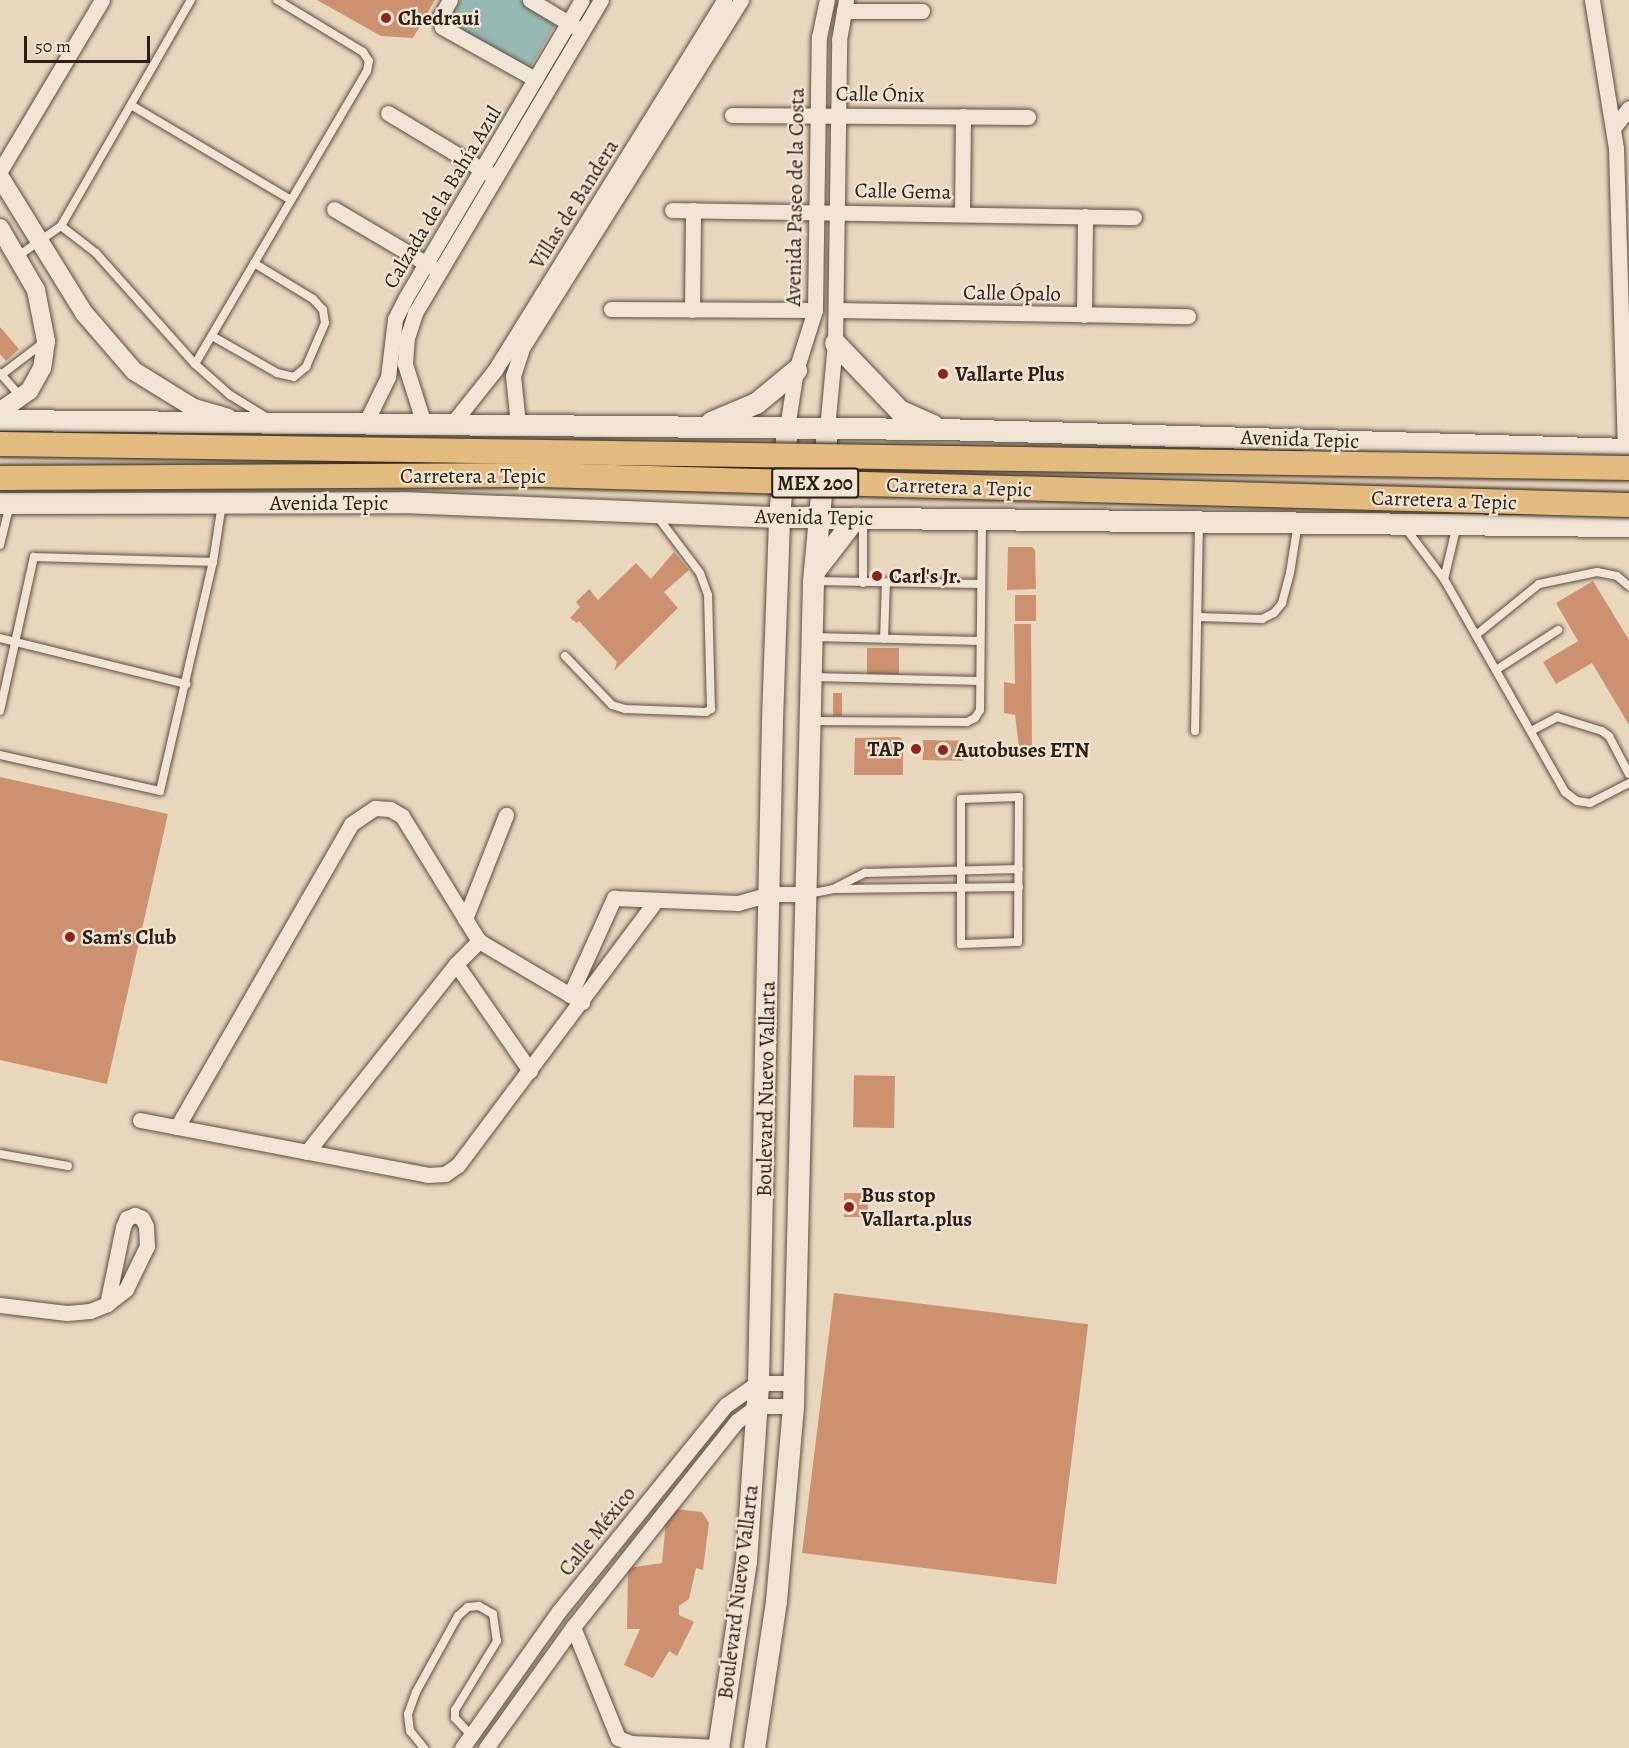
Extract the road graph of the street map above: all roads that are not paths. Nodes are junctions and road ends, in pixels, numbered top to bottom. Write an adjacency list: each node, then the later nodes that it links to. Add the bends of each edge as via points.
1 (102, 0): 28 (street)
2 (191, 0): 18 (lane)
3 (277, 0): 31 (lane, via 363,52 369,61 367,71)
4 (450, 0): 16 (street, via 440,17 442,27)
5 (530, 0): 14 (street)
6 (582, 0): 14 (street, Calzada de la Bahía Azul)
7 (601, 0): 15 (street, Calzada de la Bahía Azul)
8 (724, 0): 17 (street, Villas de Bandera)
9 (741, 0): 17 (street, Villas de Bandera)
10 (827, 0): 23 (street, Avenida Paseo de la Costa, via 819,37)
11 (1592, 0): 26 (street)
12 (845, 5): 13 (street); 21 (street, Avenida Paseo de la Costa)
13 (922, 11)
14 (569, 23): 15 (street); 16 (street, Calzada de la Bahía Azul)
15 (583, 31): 30 (street, Calzada de la Bahía Azul)
16 (536, 80): 27 (street, Calzada de la Bahía Azul)
17 (671, 100): 59 (street, Villas de Bandera); 62 (street, Villas de Bandera, via 522,348)
18 (130, 105): 31 (lane); 41 (lane)
19 (1629, 108): 26 (street)
20 (388, 114): 27 (street)
21 (838, 114): 23 (street, Calle Ónix); 24 (street, Calle Ónix); 37 (street, Avenida Paseo de la Costa)
22 (732, 115): 23 (street, Calle Ónix)
23 (817, 115): 36 (street, Avenida Paseo de la Costa)
24 (963, 116): 25 (street, Calle Ónix); 38 (street)
25 (1028, 117)
26 (1622, 129): 35 (street, via 1616,148)
27 (482, 170): 30 (street); 46 (street, Calzada de la Bahía Azul)
28 (0, 171)
29 (0, 177): 43 (street)
30 (495, 178): 47 (street, Calzada de la Bahía Azul)
31 (291, 200): 45 (lane)
32 (334, 209): 46 (street)
33 (672, 210): 34 (street, Calle Gema)
34 (693, 210): 36 (street, Calle Gema); 49 (street)
35 (1625, 210): 76 (street)
36 (817, 211): 37 (street, Calle Gema); 50 (street, Avenida Paseo de la Costa)
37 (837, 212): 38 (street, Calle Gema); 51 (street, Avenida Paseo de la Costa)
38 (962, 213): 39 (street, Calle Gema)
39 (1085, 216): 40 (street, Calle Gema); 52 (street)
40 (1134, 217)
41 (61, 226): 43 (lane); 57 (lane, via 96,253)
42 (0, 228): 44 (street)
43 (42, 241): 44 (lane); 70 (street, via 84,313 134,371 194,408)
44 (18, 256): 55 (street, via 36,290)
45 (254, 263): 54 (lane); 54 (lane, via 313,299 323,310 325,323 306,367 294,377 278,373)
46 (425, 263): 47 (street); 58 (street, Calzada de la Bahía Azul, via 395,319)
47 (439, 271): 58 (street, Calzada de la Bahía Azul, via 415,313)
48 (611, 309): 49 (street)
49 (692, 310): 50 (street)
50 (815, 310): 60 (street, Avenida Paseo de la Costa)
51 (836, 310): 52 (street, Calle Ópalo); 56 (street, Avenida Paseo de la Costa)
52 (1084, 315): 53 (street, Calle Ópalo)
53 (1188, 316)
54 (212, 336): 57 (lane)
55 (46, 341): 61 (lane); 63 (street, via 42,368)
56 (835, 343): 73 (street, Avenida Paseo de la Costa); 74 (main road, via 899,410)
57 (195, 364): 70 (lane)
58 (398, 364): 66 (street, Calzada de la Bahía Azul); 67 (street, Calzada de la Bahía Azul)
59 (495, 370): 62 (street); 68 (street, Villas de Bandera)
60 (796, 370): 71 (main road, via 756,403); 72 (street, Avenida Paseo de la Costa)
61 (1, 374): 63 (lane)
62 (513, 376): 69 (street, Villas de Bandera)
63 (21, 398): 64 (street)
64 (0, 411)
65 (0, 420): 70 (main road, Avenida Tepic)
66 (365, 424): 67 (main road, Avenida Tepic); 70 (main road, Avenida Tepic)
67 (424, 424): 68 (main road, Avenida Tepic)
68 (452, 424): 69 (main road, Avenida Tepic)
69 (518, 424): 71 (main road, Avenida Tepic)
70 (270, 425)
71 (697, 426): 72 (main road, Avenida Tepic)
72 (787, 428): 73 (main road, Avenida Tepic); 82 (main road, Boulevard Nuevo Vallarta)
73 (827, 429): 74 (main road, Avenida Tepic); 83 (main road, Boulevard Nuevo Vallarta)
74 (942, 429): 76 (main road, Avenida Tepic)
75 (0, 444): 76 (highway, Carretera a Tepic / MEX 200, bridge)
76 (1628, 456)
77 (0, 478): 80 (highway, Carretera a Tepic / MEX 200, bridge, via 540,475)
78 (5, 502): 79 (main road, Avenida Tepic); 91 (lane)
79 (222, 504): 81 (main road, Avenida Tepic, via 402,502); 92 (lane)
80 (1629, 505)
81 (654, 513): 82 (main road, Avenida Tepic); 107 (lane, via 700,573 708,595 711,709 706,712 619,707)
82 (779, 517): 83 (main road, Avenida Tepic); 125 (main road, Boulevard Nuevo Vallarta)
83 (819, 518): 84 (main road, Avenida Tepic); 93 (main road, Boulevard Nuevo Vallarta)
84 (859, 518): 85 (main road, Avenida Tepic); 93 (main road); 95 (lane)
85 (982, 518): 86 (main road, Avenida Tepic); 97 (lane)
86 (1199, 519): 87 (main road, Avenida Tepic); 99 (lane)
87 (1298, 520): 88 (main road, Avenida Tepic); 99 (lane, via 1282,603 1268,616)
88 (1401, 522): 89 (main road, Avenida Tepic); 94 (lane)
89 (1457, 525): 90 (main road, Avenida Tepic); 94 (lane)
90 (1629, 526)
91 (0, 545)
92 (213, 562): 106 (lane, via 34,557); 111 (lane)
93 (813, 577): 95 (lane); 102 (main road, Boulevard Nuevo Vallarta)
94 (1444, 579): 101 (lane)
95 (863, 583): 96 (lane)
96 (886, 583): 97 (lane); 104 (lane)
97 (981, 584): 105 (lane)
98 (1629, 586): 101 (lane, via 1617,576 1597,572 1539,584)
99 (1197, 617): 114 (lane)
100 (1558, 630): 108 (lane)
101 (1476, 635): 108 (lane)
102 (812, 637): 104 (lane); 109 (main road, Boulevard Nuevo Vallarta)
103 (0, 638): 106 (lane)
104 (884, 639): 105 (lane)
105 (980, 641): 110 (lane)
106 (15, 642): 111 (lane); 112 (lane)
107 (565, 656)
108 (1496, 670): 115 (lane)
109 (810, 677): 110 (lane); 113 (main road, Boulevard Nuevo Vallarta)
110 (980, 681): 113 (lane, via 980,710 967,722)
111 (186, 684): 116 (lane, via 160,791)
112 (0, 711)
113 (810, 721): 126 (main road, Boulevard Nuevo Vallarta)
114 (1195, 730)
115 (1531, 731): 117 (lane, via 1557,717 1602,731 1609,736); 118 (lane, via 1565,792 1577,801 1590,802)
116 (0, 754)
117 (1629, 774)
118 (1629, 783)
119 (506, 815): 128 (street)
120 (1019, 868): 121 (lane); 121 (lane, via 1019,797 961,799); 122 (lane)
121 (962, 870): 123 (lane, via 866,873); 124 (lane)
122 (1019, 887): 124 (lane); 124 (lane, via 1018,942 961,944)
123 (833, 889): 124 (lane); 126 (lane)
124 (962, 890)
125 (769, 894): 126 (street); 127 (street, via 738,903); 140 (main road, Boulevard Nuevo Vallarta)
126 (807, 894): 141 (main road, Boulevard Nuevo Vallarta)
127 (656, 900): 131 (street); 131 (street, via 622,897 608,904)
128 (465, 920): 129 (street); 134 (street, via 402,816 390,809 375,808 362,814 351,824)
129 (479, 941): 130 (street); 131 (street)
130 (456, 963): 132 (street); 135 (street)
131 (576, 999): 132 (street)
132 (530, 1071): 135 (street, via 458,1165 445,1174 427,1175)
133 (140, 1120): 134 (street)
134 (177, 1127): 135 (street)
135 (306, 1152)
136 (0, 1154): 137 (lane)
137 (68, 1166)
138 (107, 1304): 138 (street, via 126,1289 147,1246 146,1226 135,1215 127,1218 123,1227); 139 (street, via 90,1311 67,1313)
139 (0, 1305)
140 (758, 1383): 141 (street); 142 (main road, Boulevard Nuevo Vallarta); 145 (street, Calle México, via 739,1392 697,1441 559,1611)
141 (794, 1383): 143 (main road, Boulevard Nuevo Vallarta)
142 (757, 1406): 143 (street); 144 (street, Calle México, via 737,1421); 148 (main road, Boulevard Nuevo Vallarta, via 746,1562)
143 (793, 1406): 149 (main road, Boulevard Nuevo Vallarta, via 776,1601)
144 (573, 1627): 147 (street, Calle México); 148 (street, via 618,1738 631,1743)
145 (466, 1742): 146 (lane, via 454,1718 455,1710 497,1641 493,1614 478,1606 468,1607 458,1616 416,1692 408,1714 410,1731)
146 (424, 1748)
147 (486, 1748)
148 (718, 1748)
149 (754, 1748)

